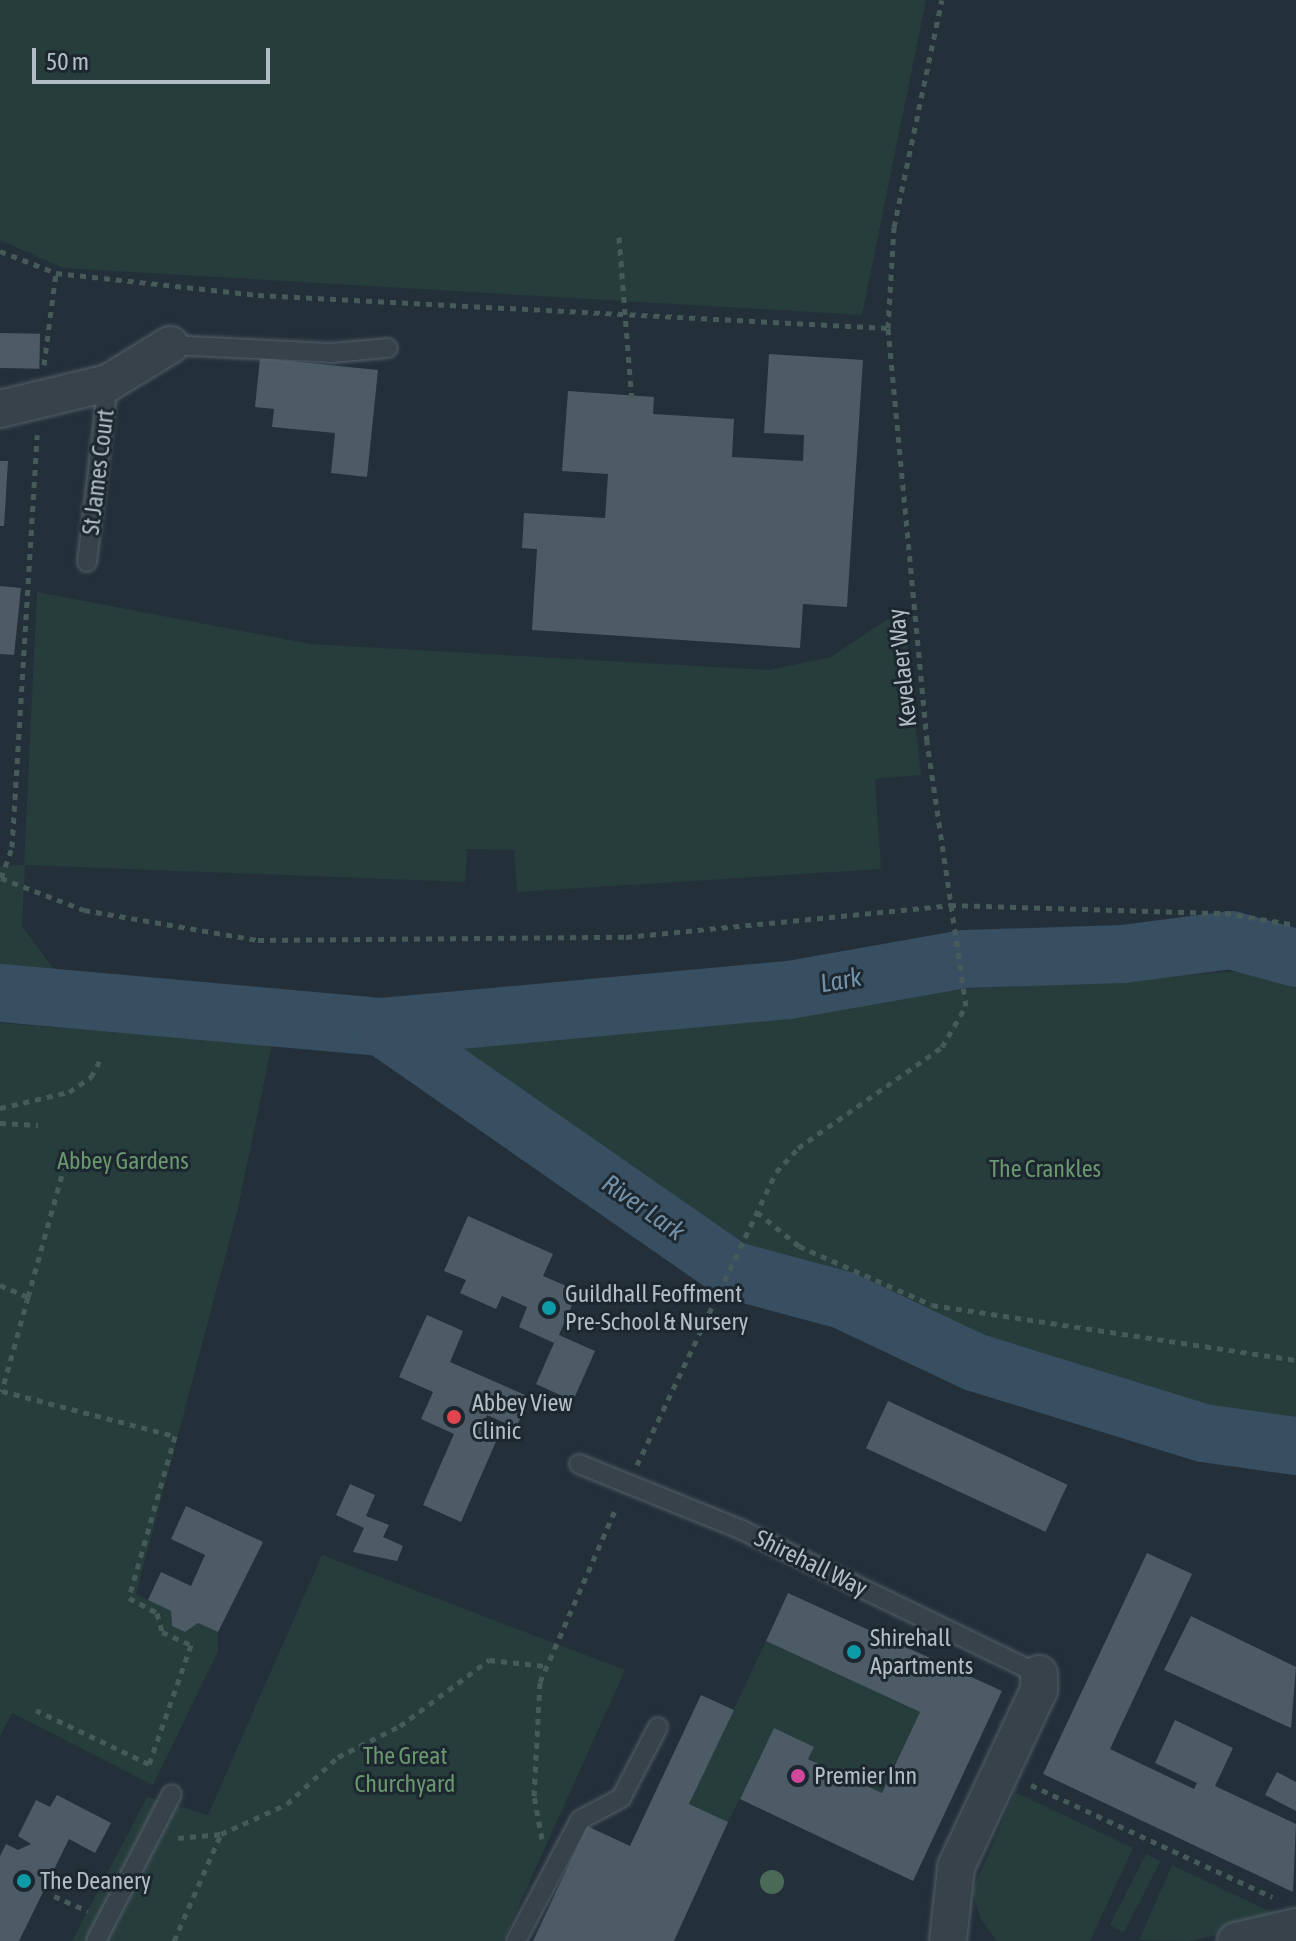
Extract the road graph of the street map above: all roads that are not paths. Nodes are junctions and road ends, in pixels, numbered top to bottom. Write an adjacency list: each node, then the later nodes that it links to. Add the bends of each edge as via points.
1 (170, 345): 2 (lane, via 331,353); 3 (street)
2 (388, 348)
3 (108, 383): 4 (street); 5 (lane, St James Court)
4 (0, 409)
5 (87, 562)
6 (579, 1464): 7 (lane, Shirehall Way, via 742,1530)
7 (1039, 1674): 13 (street, via 956,1867)
8 (658, 1727): 12 (lane, via 621,1798 580,1820 548,1871)
9 (172, 1794): 11 (lane)
10 (1286, 1913): 14 (street)
11 (96, 1941)
12 (516, 1941)
13 (948, 1941)
14 (1236, 1941)

